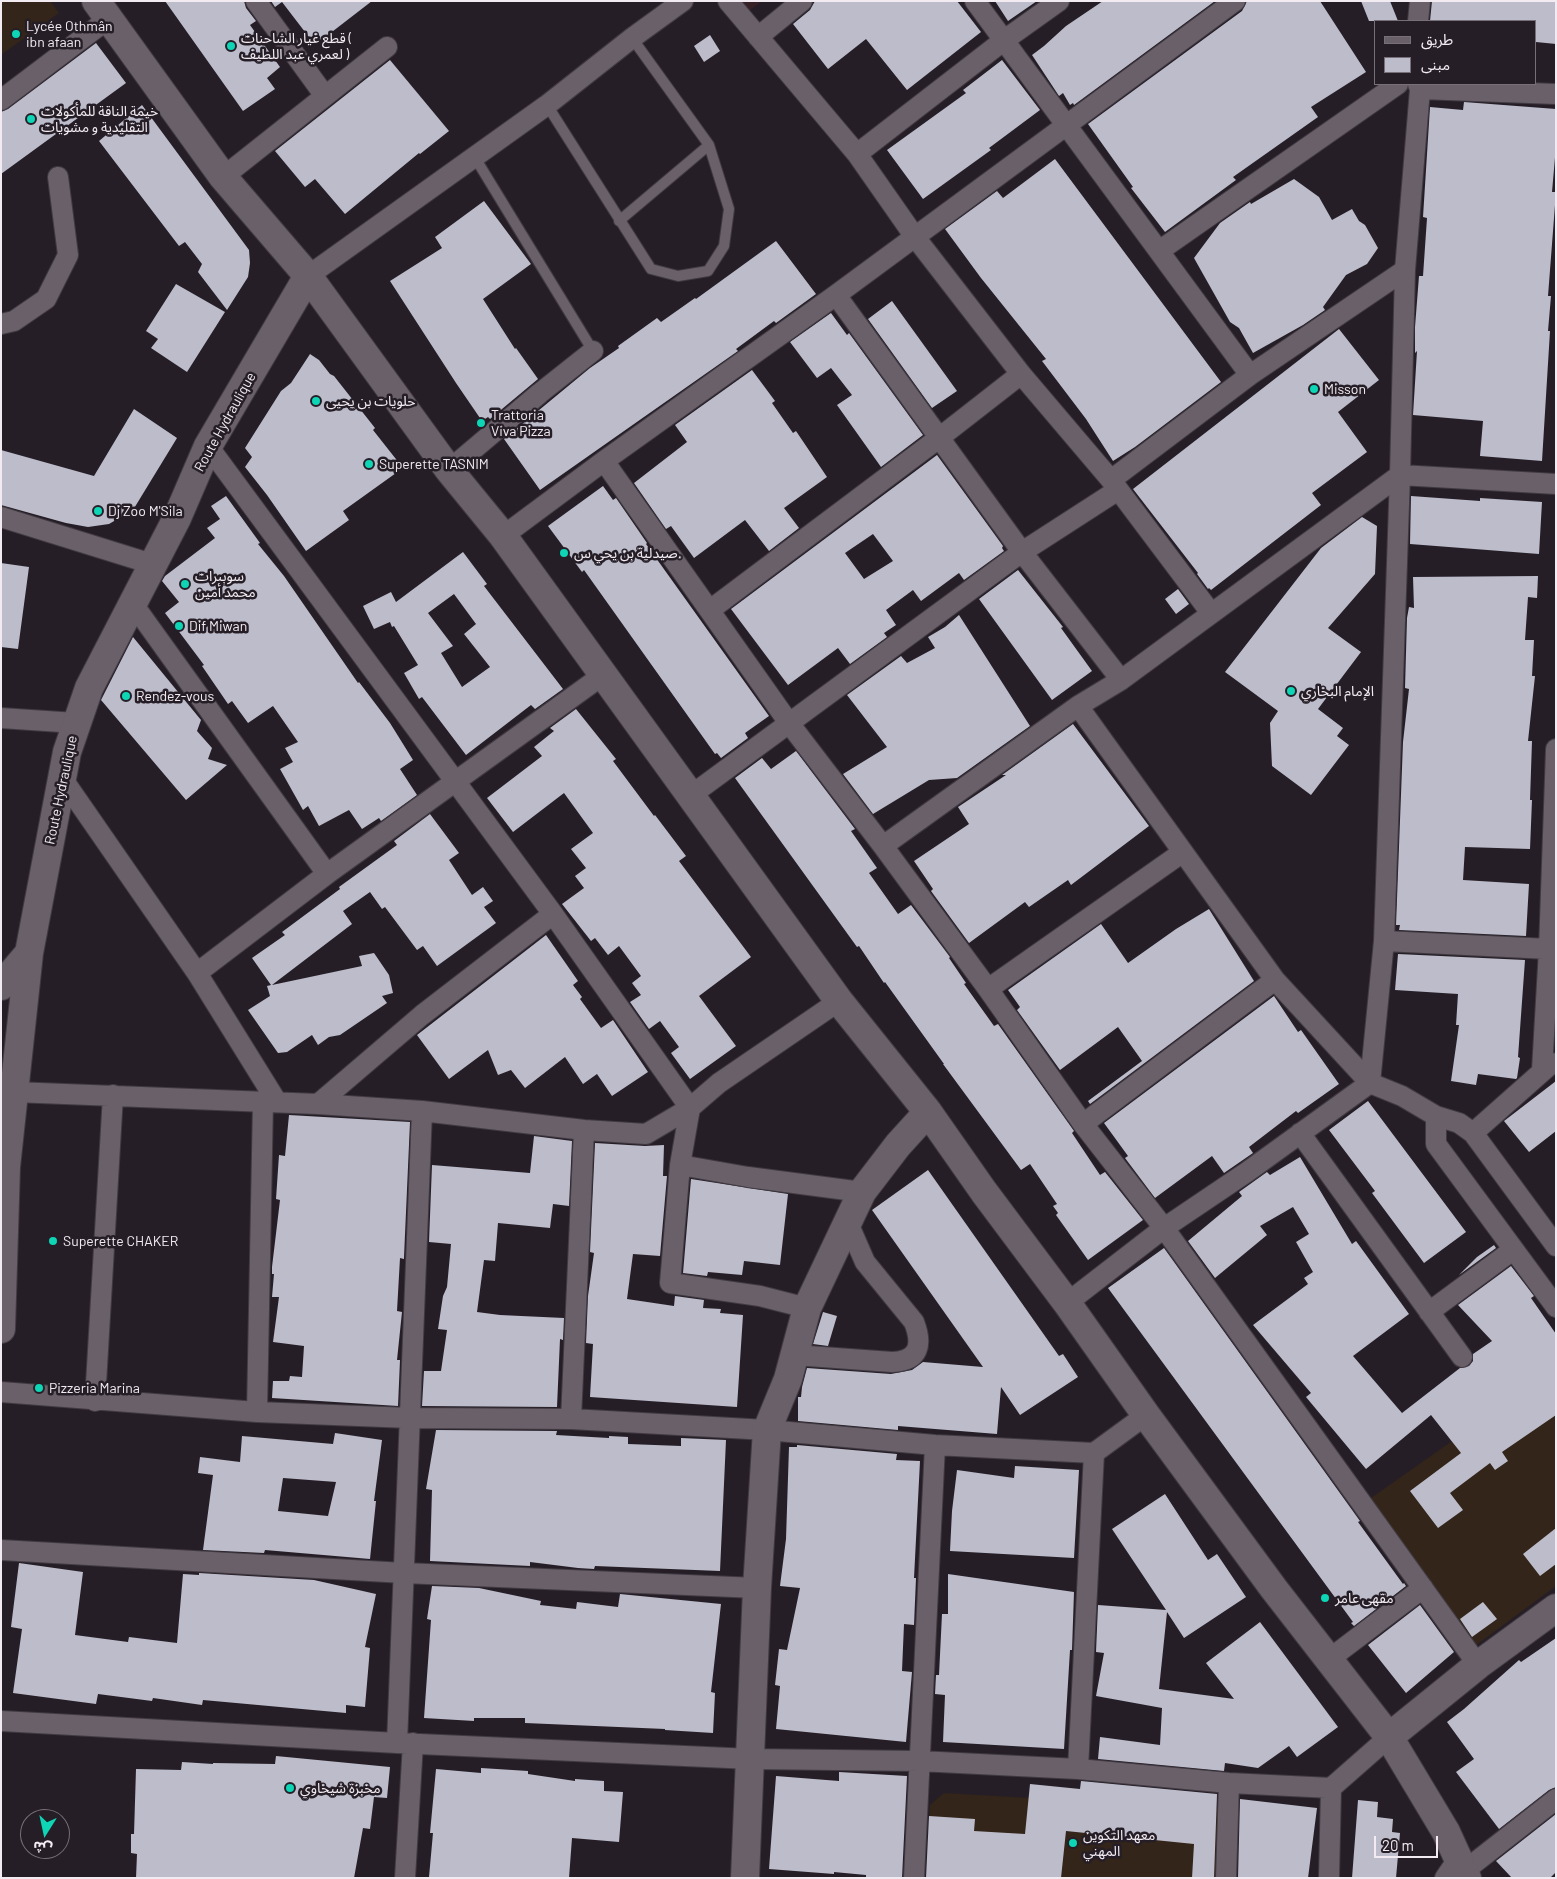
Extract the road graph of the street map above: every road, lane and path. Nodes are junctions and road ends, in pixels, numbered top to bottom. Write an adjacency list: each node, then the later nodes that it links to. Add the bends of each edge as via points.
1 (256, 1): 18 (street)
2 (683, 1): 12 (street)
3 (728, 1): 11 (street)
4 (802, 1): 11 (street)
5 (974, 1): 13 (street)
6 (1059, 1): 13 (street)
7 (1235, 1): 21 (street)
8 (1420, 1): 10 (street)
9 (102, 10): 19 (street); 26 (main road)
10 (1418, 20)
11 (758, 37): 23 (street)
12 (632, 38): 20 (street); 22 (lane)
13 (1003, 41): 21 (street); 23 (street)
14 (387, 48): 18 (street)
15 (1397, 85): 29 (street)
16 (1419, 86): 17 (street); 30 (street)
17 (1556, 94)
18 (326, 96): 26 (street)
19 (1, 100)
20 (547, 105): 24 (street); 27 (lane)
21 (1067, 126): 28 (street); 29 (street)
22 (709, 145): 27 (lane); 27 (lane, via 729,209 724,246 708,271 678,276 651,270)
23 (857, 154): 28 (street)
24 (474, 156): 31 (street); 34 (lane)
25 (58, 177): 33 (street, via 68,255 46,298 14,321)
26 (223, 177): 31 (main road)
27 (619, 221)
28 (915, 237): 32 (street); 35 (street)
29 (1158, 252): 36 (street)
30 (1405, 270): 36 (street); 41 (street)
31 (308, 276): 38 (main road, Route Hydraulique); 40 (main road)
32 (836, 295): 37 (street); 39 (street)
33 (1, 324)
34 (593, 352): 40 (street)
35 (1021, 374): 37 (street); 43 (street)
36 (1250, 376): 43 (street)
37 (940, 438): 46 (street); 49 (street)
38 (208, 446): 47 (main road, Route Hydraulique, via 177,518); 59 (street)
39 (604, 461): 45 (street); 49 (street)
40 (449, 470): 45 (main road)
41 (1400, 475): 42 (street); 50 (street); 66 (street)
42 (1556, 484)
43 (1114, 485): 46 (street); 50 (street)
44 (1, 517): 47 (street)
45 (503, 536): 51 (main road)
46 (1022, 552): 52 (street); 55 (street)
47 (152, 564): 48 (main road, Route Hydraulique)
48 (133, 604): 56 (main road, Route Hydraulique, via 89,688); 64 (street)
49 (710, 610): 55 (street)
50 (1211, 613): 52 (street)
51 (602, 675): 59 (street); 61 (main road)
52 (1121, 680): 53 (street)
53 (1078, 706): 62 (street); 63 (street)
54 (1, 718): 56 (street)
55 (789, 722): 61 (street); 62 (street)
56 (76, 723): 58 (main road, Route Hydraulique, via 66,752)
57 (1556, 749): 60 (street)
58 (62, 778): 68 (main road, Route Hydraulique); 69 (street)
59 (456, 782): 64 (street); 65 (street)
60 (1555, 790): 67 (street)
61 (690, 796): 73 (main road)
62 (883, 846): 72 (street)
63 (1183, 852): 70 (street); 72 (street)
64 (327, 874): 69 (street)
65 (552, 914): 79 (street, via 422,1015); 80 (street)
66 (1384, 941): 67 (street); 75 (street)
67 (1549, 949): 74 (street)
68 (29, 953): 71 (main road); 76 (main road, Route Hydraulique)
69 (197, 974): 78 (street)
70 (1275, 980): 75 (street); 84 (street)
71 (1, 986)
72 (988, 989): 84 (street)
73 (839, 1001): 80 (street, via 719,1083); 82 (main road)
74 (1549, 1065): 87 (street)
75 (1370, 1083): 83 (street, via 1402,1096); 86 (street)
76 (6, 1089): 77 (street); 89 (main road, Route Hydraulique)
77 (113, 1095): 78 (street); 103 (street)
78 (270, 1102): 79 (street); 104 (street)
79 (318, 1104): 81 (street)
80 (690, 1108): 85 (street, via 646,1134); 88 (street)
81 (422, 1111): 85 (street); 106 (street)
82 (928, 1112): 90 (main road); 95 (main road)
83 (1436, 1116): 87 (street, via 1459,1123); 94 (street, via 1436,1144)
84 (1083, 1124): 92 (street)
85 (584, 1130): 107 (street)
86 (1300, 1133): 92 (street); 98 (street)
87 (1473, 1133): 93 (street)
88 (680, 1164): 90 (street, via 748,1177); 97 (street, via 670,1283 760,1296)
89 (4, 1165): 99 (main road, Route Hydraulique)
90 (862, 1192): 91 (main road)
91 (848, 1223): 97 (main road); 100 (street, via 865,1262 914,1322 919,1334 916,1352 903,1362)
92 (1164, 1228): 95 (street); 114 (street)
93 (1556, 1246)
94 (1513, 1250): 96 (street); 98 (street)
95 (1067, 1303): 105 (main road)
96 (1556, 1307)
97 (807, 1308): 100 (main road)
98 (1428, 1312): 101 (street)
99 (1, 1328)
100 (794, 1355): 108 (main road)
101 (1462, 1357)
102 (1, 1392): 103 (street)
103 (95, 1401): 104 (street)
104 (256, 1412): 106 (street)
105 (1146, 1416): 110 (street); 116 (main road)
106 (410, 1418): 107 (street); 112 (street)
107 (571, 1419): 108 (street)
108 (767, 1430): 109 (street); 113 (main road)
109 (935, 1445): 110 (street); 122 (street)
110 (1094, 1453): 123 (street)
111 (1, 1550): 112 (street)
112 (404, 1573): 113 (street); 120 (street)
113 (757, 1588): 121 (main road)
114 (1423, 1588): 116 (street); 117 (street)
115 (1556, 1608): 117 (main road)
116 (1328, 1660): 119 (main road)
117 (1478, 1665): 119 (main road)
118 (1, 1721): 120 (street)
119 (1388, 1737): 125 (street); 127 (main road, via 1446,1832)
120 (405, 1743): 121 (street); 128 (street)
121 (751, 1759): 122 (street); 129 (main road)
122 (919, 1761): 123 (street); 130 (street)
123 (1078, 1769): 124 (street)
124 (1228, 1783): 125 (street); 131 (street)
125 (1331, 1788): 132 (street)
126 (1556, 1799): 127 (street)
127 (1459, 1871)
128 (405, 1878)
129 (745, 1878)
130 (914, 1878)
131 (1226, 1878)
132 (1328, 1878)

